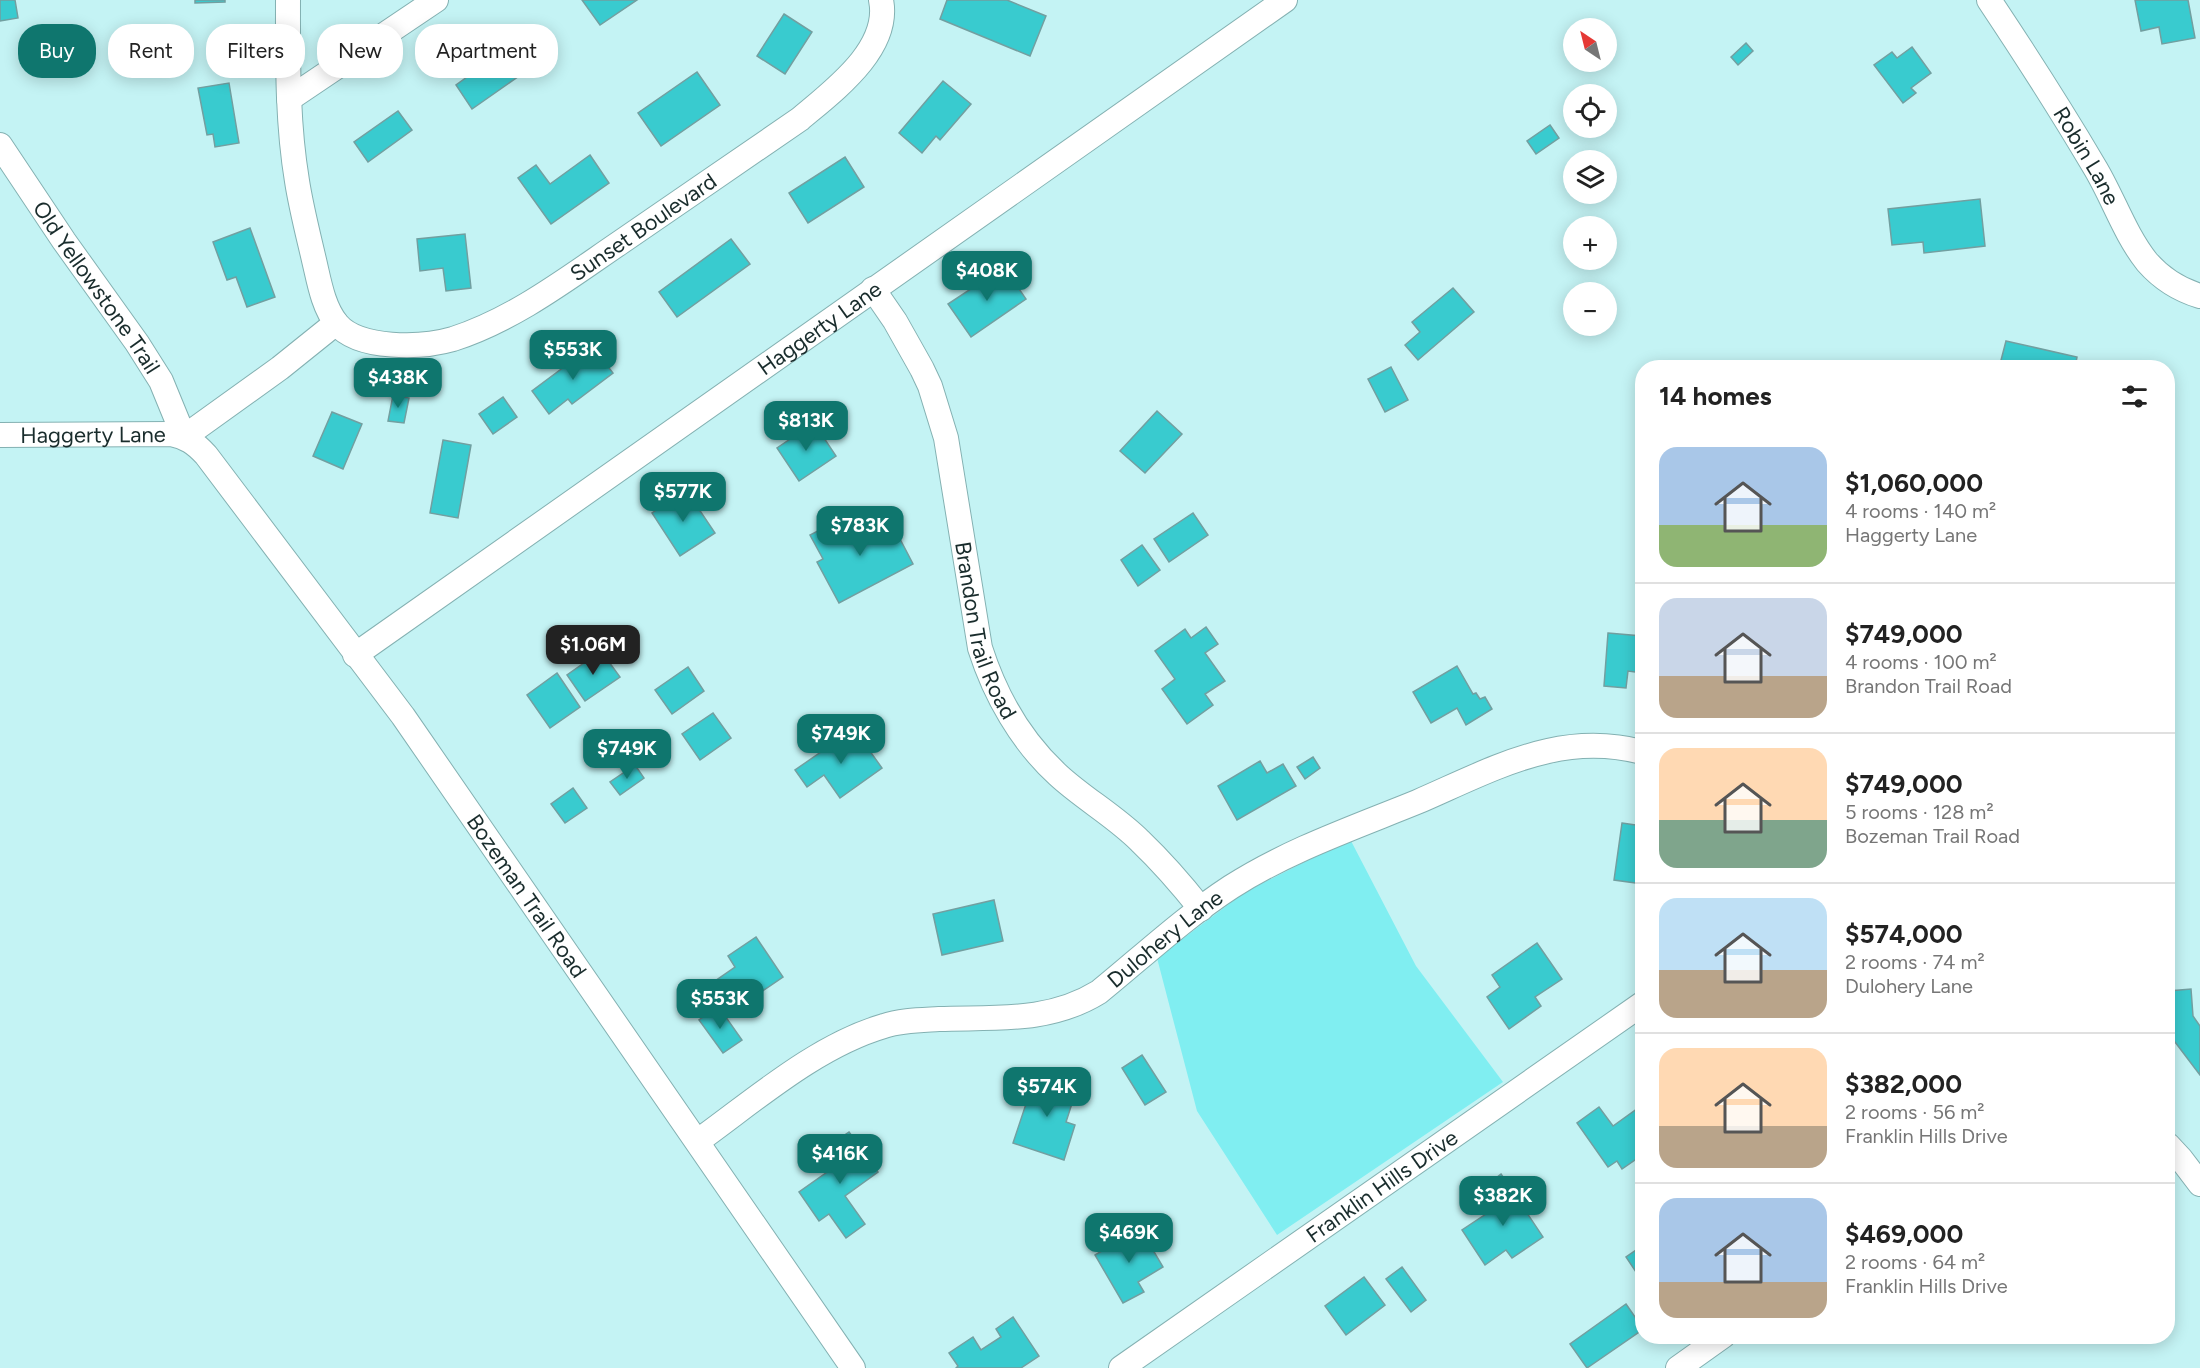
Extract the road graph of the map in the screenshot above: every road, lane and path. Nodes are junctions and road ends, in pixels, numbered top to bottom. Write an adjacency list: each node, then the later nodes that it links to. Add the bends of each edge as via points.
1 (288, 0): 6 (street)
2 (436, 0): 6 (street)
3 (881, 0): 10 (street, Sunset Boulevard, via 883,17 875,41 834,90 800,119 549,292 494,322 453,339 426,344 364,340)
4 (1285, 0): 8 (street, Haggerty Lane)
5 (1989, 0): 9 (street, Robin Lane, via 2096,168 2139,250 2167,281)
6 (289, 99): 10 (street, via 302,208 321,288)
7 (0, 145): 12 (street, Old Yellowstone Trail, via 161,381)
8 (873, 289): 13 (street, Haggerty Lane); 15 (street, Brandon Trail Road, via 930,386 945,438 980,648 1006,710 1056,773 1140,840)
9 (2200, 296)
10 (336, 324): 12 (street)
11 (0, 435): 12 (street, Haggerty Lane)
12 (184, 437): 13 (street, Bozeman Trail Road, via 206,455)
13 (355, 655): 17 (street, Bozeman Trail Road, via 403,716)
14 (1635, 751): 15 (street, Dulohery Lane, via 1587,745 1548,751 1510,763 1315,843 1260,869)
15 (1201, 909): 17 (street, Dulohery Lane, via 1081,1003 1027,1017 921,1020 886,1025 824,1053)
16 (1635, 1009): 22 (street, Franklin Hills Drive)
17 (698, 1141): 21 (street, Bozeman Trail Road)
18 (2175, 1153): 19 (street)
19 (2200, 1184)
20 (1712, 1344): 23 (street)
21 (853, 1368)
22 (1121, 1368)
23 (1678, 1368)

